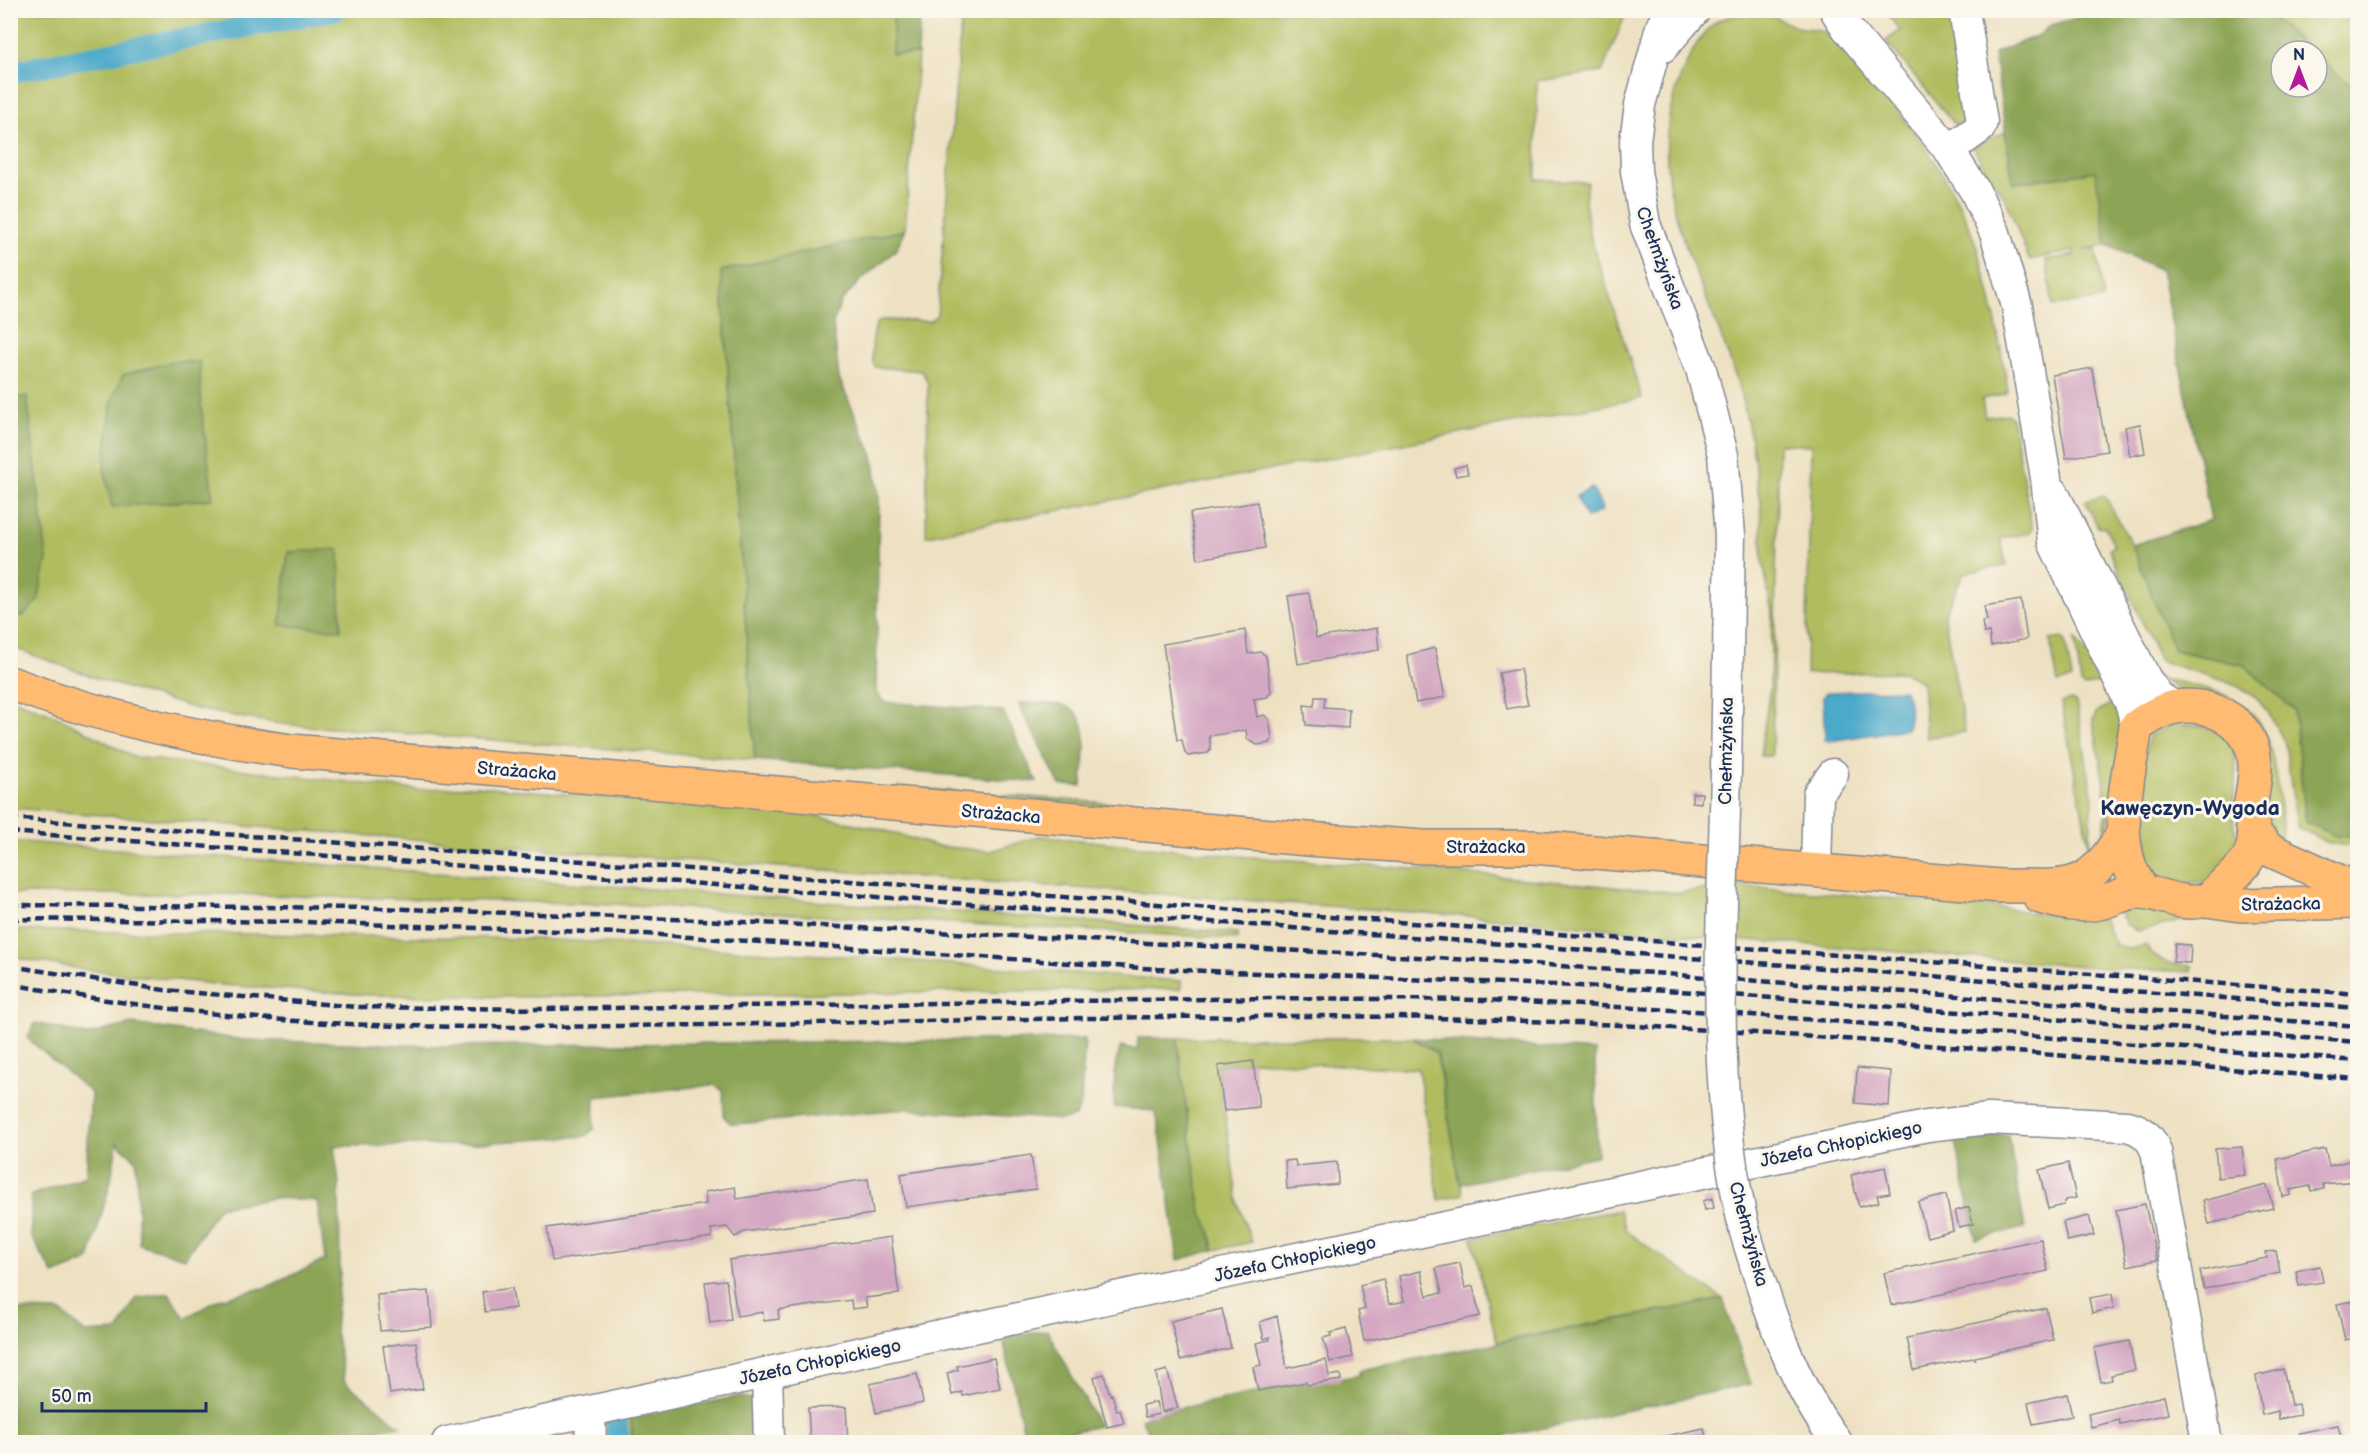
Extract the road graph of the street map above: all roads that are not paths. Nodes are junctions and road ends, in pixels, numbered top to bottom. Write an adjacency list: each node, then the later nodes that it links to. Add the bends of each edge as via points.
1 (1669, 10): 6 (street, Chełmżyńska)
2 (1695, 10): 6 (street, Chełmżyńska)
3 (1814, 10): 5 (street)
4 (1964, 10): 7 (street, via 1982,122 1980,128)
5 (1840, 19): 7 (street)
6 (1655, 55): 26 (street, Chełmżyńska, bridge, via 1638,116 1635,171 1645,224 1701,369 1717,423 1725,464 1730,535 1721,1079 1730,1160 1745,1232 1795,1374)
7 (1949, 150): 8 (street, via 1983,206 2009,274)
8 (2046, 478): 10 (street, via 2146,679 2159,697); 11 (street, via 2053,542 2131,705)
9 (10, 683): 15 (main road, Strażacka, via 98,714 292,751 1308,839 1424,847 1533,847)
10 (2175, 707): 11 (main road); 13 (main road, via 2218,712 2247,739 2255,768 2250,820)
11 (2136, 727): 14 (main road)
12 (1833, 774): 15 (street, via 1818,794)
13 (2254, 833): 17 (main road, Strażacka, via 2268,849); 19 (main road, via 2251,853 2240,871)
14 (2122, 835): 16 (main road, Strażacka, via 2101,866 2078,883); 18 (main road, via 2130,869)
15 (1816, 870): 16 (main road, Strażacka)
16 (2001, 886): 18 (main road, Strażacka, via 2079,905)
17 (2358, 890)
18 (2145, 892): 19 (main road, via 2181,900)
19 (2206, 900): 20 (main road, Strażacka, via 2241,905)
20 (2358, 902)
21 (767, 1373): 22 (street, Józefa Chłopickiego); 25 (street); 27 (street, Józefa Chłopickiego, via 1951,1122 1989,1119 2127,1126 2146,1135 2154,1145)
22 (590, 1413): 23 (street, Józefa Chłopickiego); 24 (street)
23 (447, 1443)
24 (591, 1443)
25 (769, 1443)
26 (1837, 1443)
27 (2207, 1443)

